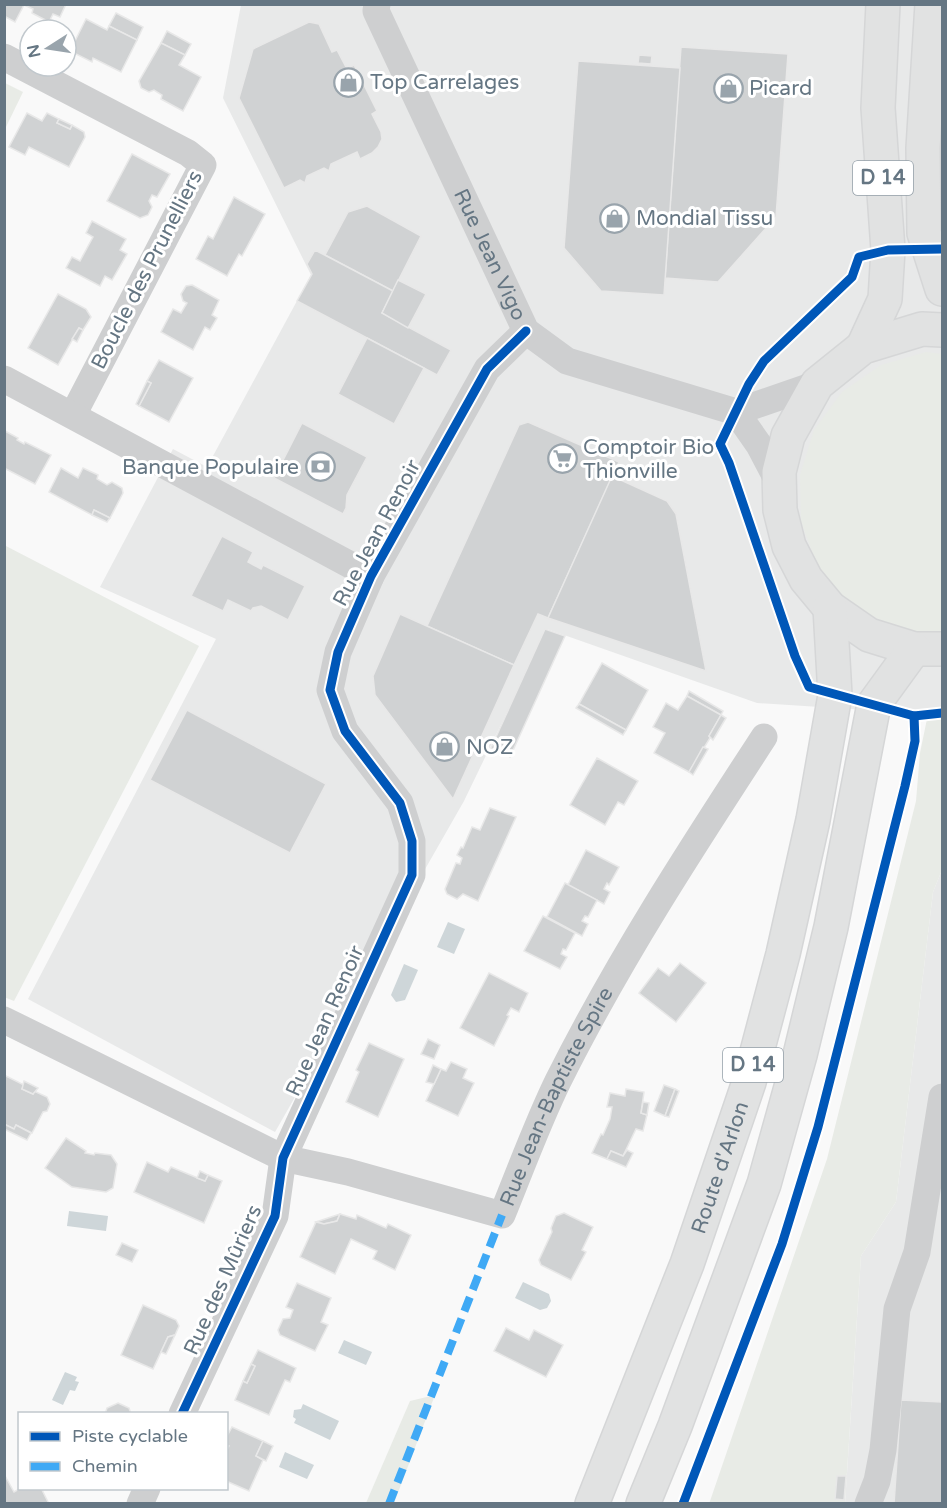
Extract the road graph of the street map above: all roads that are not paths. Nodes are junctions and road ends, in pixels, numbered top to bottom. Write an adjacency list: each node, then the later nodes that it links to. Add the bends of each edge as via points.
1 (377, 4): 7 (street, Rue Jean Vigo, via 376,11)
2 (883, 4): 8 (main road, D 14, via 878,108 888,250 885,299)
3 (933, 4): 5 (main road, D 14, via 923,148 924,233)
4 (4, 57): 12 (street, Boucle des Prunelliers, via 188,153 203,165)
5 (942, 289)
6 (942, 330): 8 (main road, via 922,329)
7 (526, 331): 11 (street, Rue Jean Vigo, via 567,361); 14 (street, Rue Jean Renoir, via 487,369)
8 (863, 347): 10 (main road)
9 (4, 379): 12 (street)
10 (817, 384): 11 (street); 13 (main road, via 788,436)
11 (736, 412): 13 (street)
12 (73, 415): 14 (street)
13 (779, 483): 15 (main road, via 780,510 789,546 806,579)
14 (371, 576): 20 (street, Rue Jean Renoir, via 338,652 330,690 345,731 400,803 412,841 412,875)
15 (830, 608): 16 (main road, via 869,635); 22 (main road, Route d'Arlon / D 14, via 835,695 813,820 771,996 748,1082 687,1264)
16 (928, 649): 23 (main road, Route d'Arlon / D 14, via 874,704 831,927 764,1184)
17 (764, 737): 20 (street, Rue Jean-Baptiste Spire, via 636,939 574,1051 502,1215)
18 (4, 1020): 20 (street, Rue Jean-Baptiste Spire)
19 (942, 1097): 24 (street, via 917,1252 897,1309 883,1450)
20 (283, 1158): 21 (street, Rue des Mûriers, via 275,1216)
21 (182, 1412)
22 (592, 1503)
23 (643, 1503)
24 (868, 1503)

